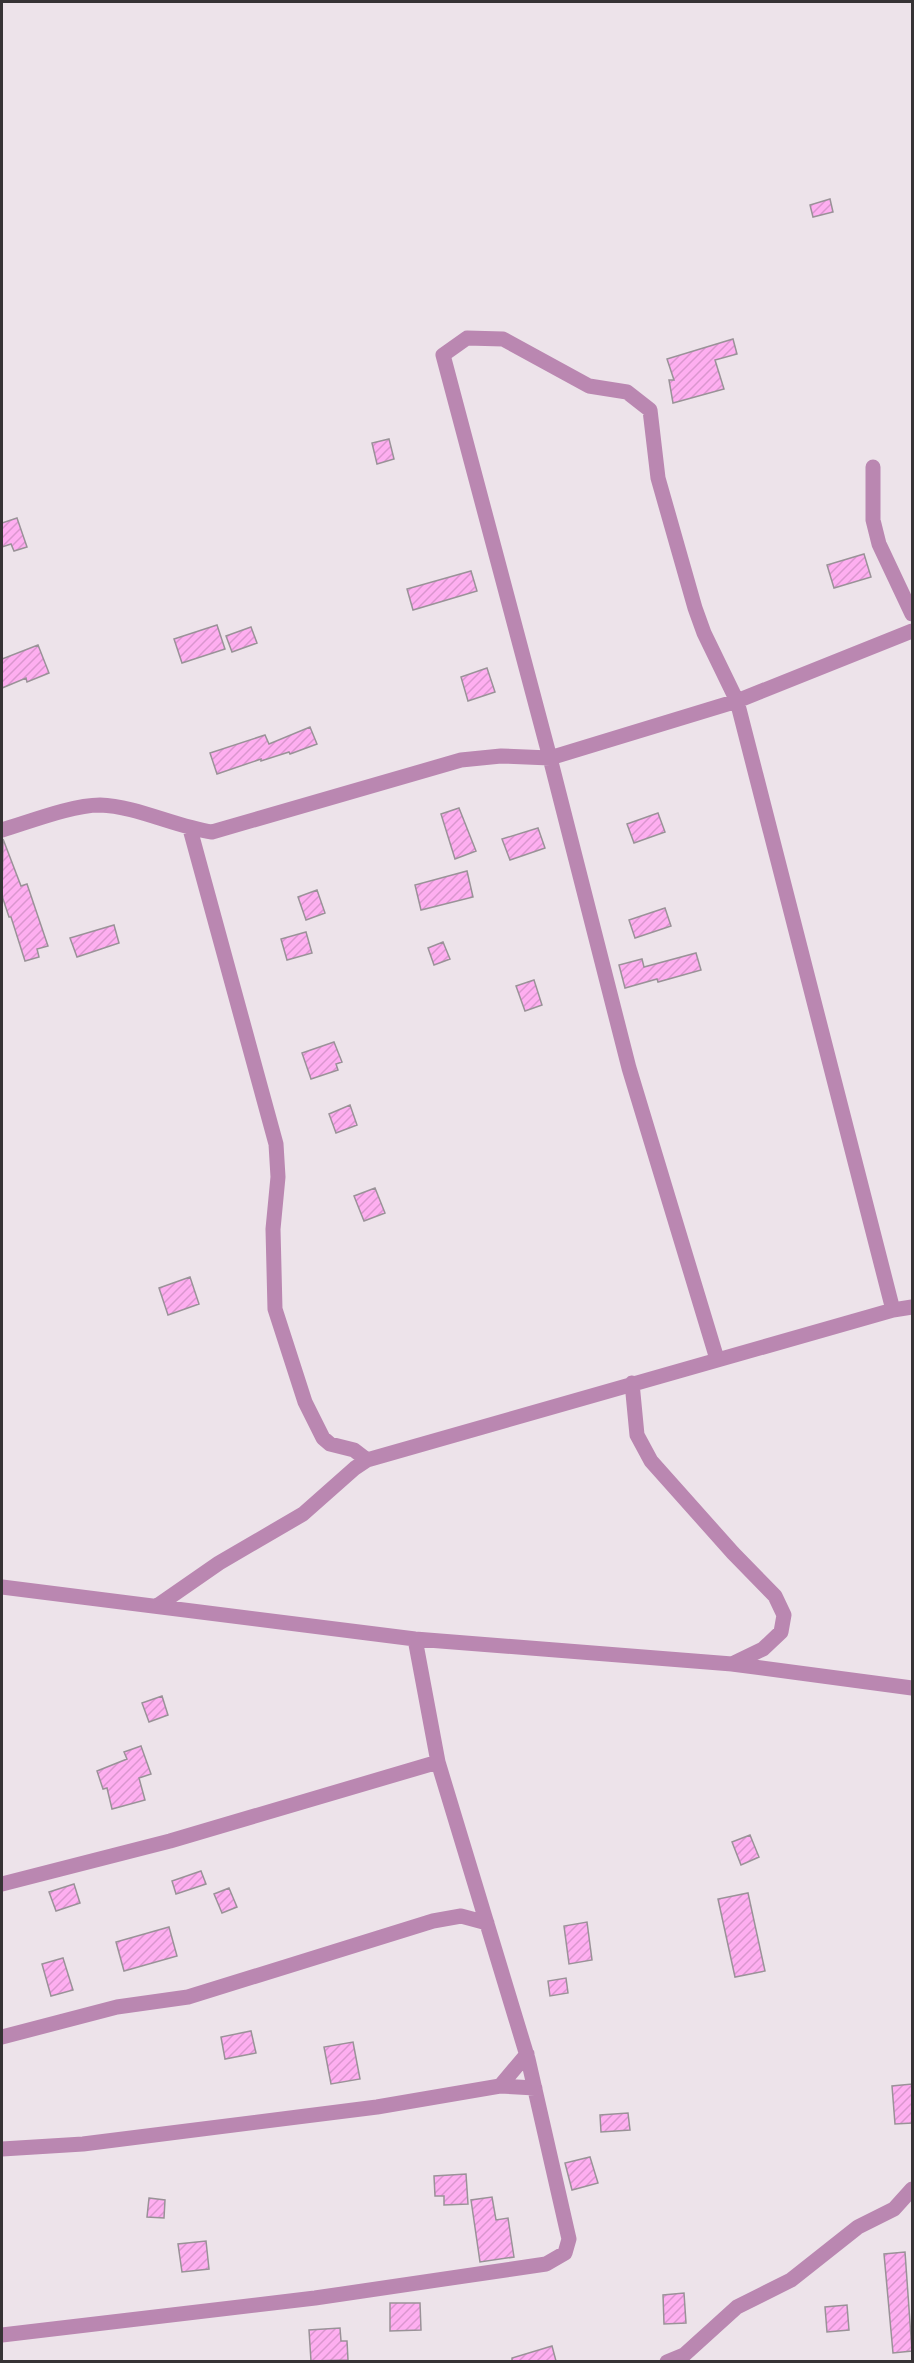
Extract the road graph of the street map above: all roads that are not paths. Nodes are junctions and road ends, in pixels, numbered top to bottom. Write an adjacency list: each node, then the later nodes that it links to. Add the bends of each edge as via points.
1 (873, 467): 2 (street, via 873,520 879,544)
2 (912, 614)
3 (912, 631): 4 (street)
4 (737, 700): 5 (street); 5 (street, via 695,608 658,478 650,410 627,392 589,386 503,339 467,338 443,355); 9 (street)
5 (550, 758): 6 (street, via 501,756 461,760 212,832); 10 (street, via 629,1068)
6 (189, 829): 7 (street, via 165,819 100,805); 12 (street, via 276,1144 275,1309 305,1402 323,1438 330,1444 354,1450)
7 (2, 830)
8 (912, 1307): 9 (street)
9 (894, 1310): 10 (street)
10 (717, 1359): 11 (street)
11 (633, 1383): 12 (street); 16 (street, via 637,1435 651,1461 775,1596 784,1615 781,1632 764,1649)
12 (367, 1460): 14 (street, via 303,1514 219,1563)
13 (2, 1587): 14 (street)
14 (157, 1606): 15 (street)
15 (415, 1639): 16 (street); 18 (street)
16 (732, 1664): 17 (street)
17 (912, 1688)
18 (438, 1762): 19 (street, via 170,1841); 20 (street)
19 (2, 1884)
20 (487, 1923): 21 (street, via 461,1916 433,1921 188,1997 117,2007); 22 (street)
21 (2, 2037)
22 (527, 2054): 23 (street); 24 (street)
23 (500, 2086): 24 (street); 25 (street, via 366,2108 82,2144)
24 (535, 2088): 27 (street, via 569,2239 565,2253 546,2264 315,2298)
25 (2, 2149)
26 (912, 2189): 28 (street, via 894,2209 858,2227 791,2280 737,2307 684,2355)
27 (2, 2335)
28 (667, 2361)

